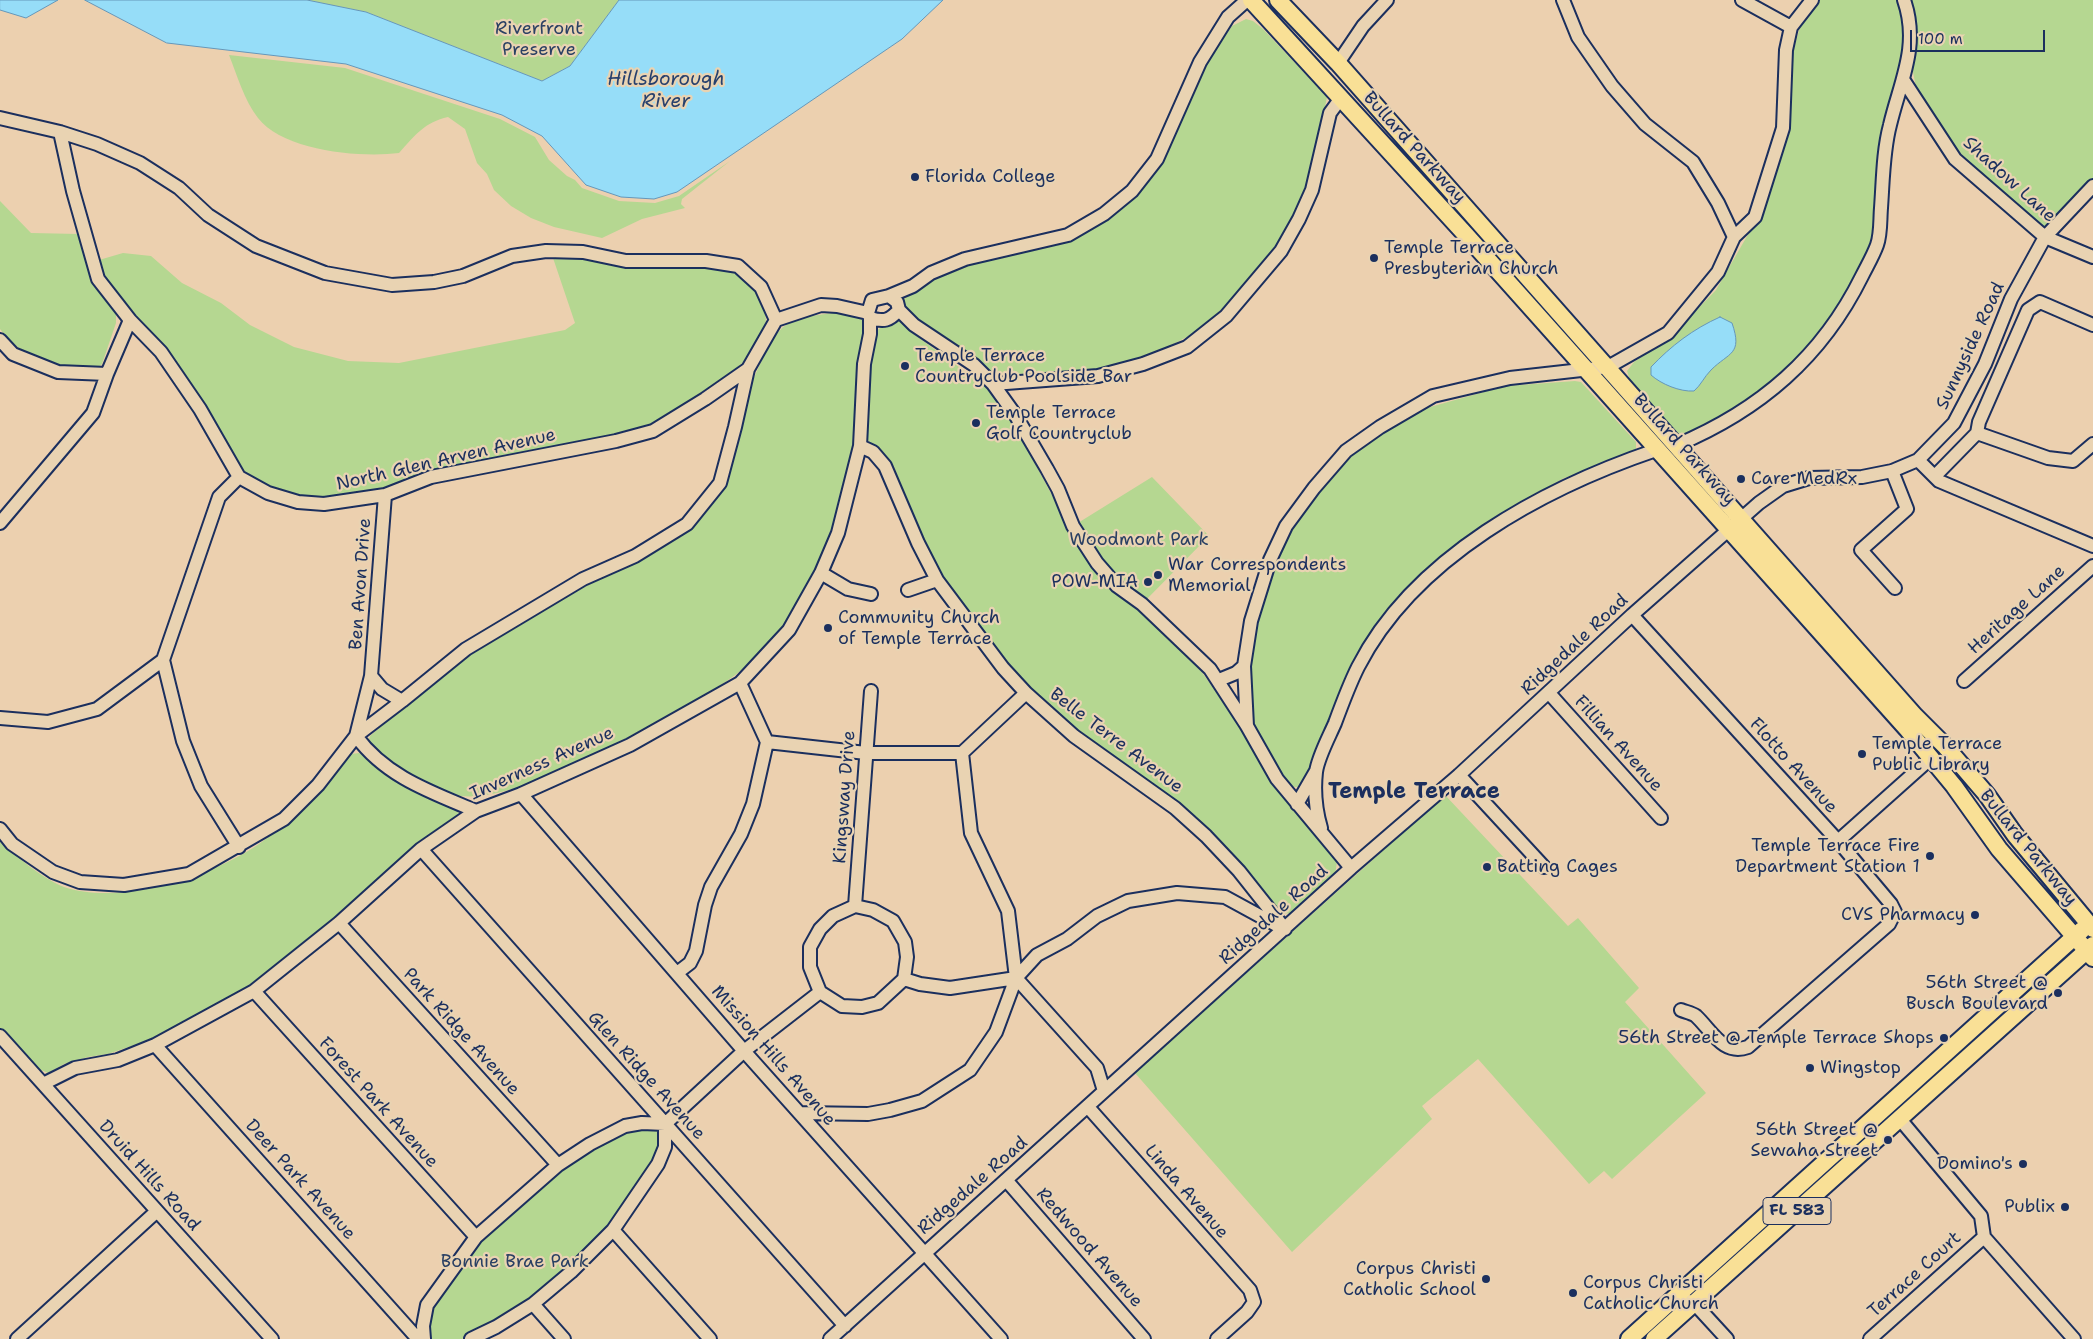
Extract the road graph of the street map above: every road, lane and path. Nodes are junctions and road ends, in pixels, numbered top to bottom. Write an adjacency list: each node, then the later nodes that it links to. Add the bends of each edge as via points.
1 (1247, 0): 20 (street, via 1228,17 1200,62 1157,160 1132,191 1104,214 1068,235 965,259 931,273)
2 (1251, 0): 12 (main road, Bullard Parkway)
3 (1278, 0): 10 (main road, Bullard Parkway)
4 (1388, 0): 10 (street, via 1363,26)
5 (1563, 0): 17 (street, via 1578,38 1612,86 1645,124 1693,162 1718,202)
6 (1742, 0): 9 (street)
7 (1812, 0): 9 (street)
8 (1904, 0): 11 (street, via 1908,13 1909,51)
9 (1791, 27): 17 (street, via 1786,50 1783,128 1755,218)
10 (1338, 63): 25 (main road, Bullard Parkway)
11 (1904, 81): 16 (street, Shadow Lane, via 1955,159); 32 (street, via 1890,126 1877,244 1841,315 1806,358 1774,388 1747,409)
12 (1341, 98): 27 (main road, Bullard Parkway); 29 (street, via 1330,113 1312,190 1299,219 1281,251 1226,316 1187,347 1143,364 1098,376)
13 (0, 118): 14 (street)
14 (60, 132): 21 (street, via 98,279); 22 (street, via 97,144 140,164 256,246 324,273 392,285 434,282 463,276 512,256 546,251 583,252 626,261 706,261 738,266 761,287)
15 (2093, 186): 16 (street, Sunnyside Road)
16 (2045, 237): 18 (street, Shadow Lane); 35 (street, Sunnyside Road, via 2010,300 1985,364 1954,423)
17 (1734, 238): 25 (street, via 1718,272 1668,333)
18 (2093, 257)
19 (837, 306): 20 (street); 20 (street, via 872,300); 22 (street, via 821,305)
20 (885, 311): 29 (street, via 914,325 974,365); 33 (street, Inverness Avenue, via 870,334 864,364)
21 (130, 320): 28 (street); 38 (street, via 161,352 200,409)
22 (776, 320): 26 (street, North Glen Arven Avenue)
23 (2093, 324): 30 (street, via 2040,302 2028,310)
24 (0, 340): 28 (street, via 14,354 58,372)
25 (1608, 367): 27 (street); 32 (main road, Bullard Parkway)
26 (748, 369): 39 (street, North Glen Arven Avenue, via 653,431 431,477); 60 (street, via 720,484 687,524 634,556 583,579 532,608 466,649)
27 (1585, 370): 34 (main road, Bullard Parkway); 52 (street, via 1510,378 1433,396 1346,451 1286,526 1270,560 1251,621)
28 (107, 374): 41 (street, via 93,413)
29 (993, 384): 54 (street, via 1047,469 1073,526 1097,563 1117,586 1176,635)
30 (1977, 433): 31 (street, via 2048,458 2073,461); 37 (street)
31 (2093, 444)
32 (1677, 445): 40 (main road, Bullard Parkway)
33 (860, 446): 45 (street, Inverness Avenue, via 838,533); 46 (street, Belle Terre Avenue, via 873,452 885,466)
34 (1656, 450): 42 (main road, Bullard Parkway); 68 (street, via 1553,492 1478,535 1445,560 1387,621 1358,666)
35 (1918, 460): 36 (street, Sunnyside Road); 37 (street)
36 (1892, 471): 40 (street, Sunnyside Road, via 1862,477 1809,478 1777,489); 47 (street, via 1907,509 1862,550)
37 (1935, 476): 43 (street, via 1939,481)
38 (239, 477): 39 (street, North Glen Arven Avenue, via 268,493 298,502 324,504); 51 (street, via 218,497)
39 (385, 495): 53 (street, Ben Avon Drive)
40 (1742, 518): 42 (street, Ridgedale Road); 83 (main road, Bullard Parkway, via 1945,746 2015,835)
41 (0, 523)
42 (1729, 530): 50 (street, Ridgedale Road); 67 (main road, Bullard Parkway)
43 (2093, 546)
44 (2093, 566): 55 (street, Heritage Lane)
45 (821, 573): 49 (street, via 848,589); 56 (street, Inverness Avenue, via 789,630)
46 (937, 580): 48 (street); 58 (street, Belle Terre Avenue, via 981,640)
47 (1895, 588)
48 (908, 590)
49 (871, 594)
50 (1632, 615): 59 (street, Ridgedale Road); 76 (street, Flotto Avenue)
51 (163, 660): 61 (street, via 97,709 48,722); 77 (street, via 186,750 201,786)
52 (1244, 666): 54 (street); 62 (street)
53 (371, 676): 60 (street, Ben Avon Drive, via 382,689); 63 (street, Ben Avon Drive)
54 (1219, 680): 62 (street)
55 (1964, 681)
56 (740, 683): 64 (street); 70 (street, Inverness Avenue, via 630,745)
57 (871, 691): 65 (street, Kingsway Drive)
58 (1026, 693): 66 (street); 84 (street, Belle Terre Avenue, via 1074,736 1176,808 1240,871)
59 (1549, 693): 69 (street, Ridgedale Road); 73 (street, Fillian Avenue)
60 (402, 701): 63 (street)
61 (0, 718)
62 (1247, 726): 71 (street, via 1277,779)
63 (356, 736): 72 (street, via 386,768 413,784); 77 (street, via 318,785 284,819)
64 (767, 742): 65 (street); 87 (street, via 753,804 741,834 711,888 696,951 690,963)
65 (866, 753): 66 (street); 81 (street, Kingsway Drive)
66 (962, 753): 88 (street, via 971,832 1008,911)
67 (1931, 758): 76 (street); 85 (main road, Bullard Parkway, via 1999,848)
68 (1316, 771): 71 (street); 75 (street, via 1316,812)
69 (1460, 775): 79 (street); 80 (street, Ridgedale Road)
70 (522, 794): 72 (street, Inverness Avenue); 87 (street, Mission Hills Avenue)
71 (1298, 804): 75 (street)
72 (476, 811): 78 (street, Inverness Avenue)
73 (1661, 818)
74 (0, 829): 77 (street, via 12,844 53,872 80,882 106,884 124,885 189,874)
75 (1324, 836): 80 (street)
76 (1838, 842): 92 (street, Flotto Avenue, via 1891,904 1895,912 1889,924 1748,1046 1739,1050 1720,1043 1695,1014)
77 (239, 847)
78 (421, 849): 82 (street, Inverness Avenue); 103 (street, Glen Ridge Avenue)
79 (1544, 867)
80 (1350, 868): 84 (street, Ridgedale Road)
81 (855, 906): 89 (street, via 893,920 905,942); 91 (street, via 833,916 820,929 810,947 810,967)
82 (339, 923): 90 (street, Inverness Avenue); 104 (street, Park Ridge Avenue)
83 (2092, 924): 85 (main road, FL 583)
84 (1285, 929): 88 (street, via 1225,897 1177,893 1128,901 1097,916 1037,955); 98 (street, Ridgedale Road)
85 (2075, 937): 86 (main road, Bullard Parkway); 95 (main road, FL 583)
86 (2091, 951): 102 (main road, FL 583)
87 (677, 973): 96 (street, Mission Hills Avenue)
88 (1016, 978): 89 (street, via 950,988); 98 (street, via 1097,1068); 100 (street, via 996,1032 970,1070 922,1102 868,1114)
89 (904, 979): 91 (street, via 878,1003 862,1007 842,1006)
90 (254, 991): 94 (street, Inverness Avenue); 110 (street, Forest Park Avenue)
91 (820, 992): 96 (street)
92 (1681, 1010)
93 (0, 1036): 97 (street, Druid Hills Road)
94 (155, 1045): 97 (street, Inverness Avenue, via 118,1060 75,1068); 120 (street, Deer Park Avenue)
95 (1952, 1048): 101 (main road, FL 583); 102 (main road, via 1946,1062 1903,1103 1897,1114)
96 (744, 1051): 100 (street, Mission Hills Avenue); 103 (street)
97 (43, 1084): 108 (street, Druid Hills Road)
98 (1104, 1092): 99 (street, Ridgedale Road)
99 (1088, 1107): 106 (street, Ridgedale Road); 128 (street, Linda Avenue, via 1250,1290 1254,1302)
100 (800, 1113): 112 (street, Mission Hills Avenue)
101 (1878, 1114): 105 (main road, via 1878,1124); 107 (main road, FL 583)
102 (1899, 1118): 105 (main road, FL 583); 111 (street, Terrace Court, via 1981,1216)
103 (665, 1124): 104 (street, via 625,1126); 109 (street, via 665,1146 658,1164); 117 (street, Glen Ridge Avenue)
104 (558, 1165): 110 (street)
105 (1846, 1167): 113 (main road, FL 583)
106 (1007, 1180): 112 (street, Ridgedale Road); 127 (street, Redwood Avenue)
107 (1794, 1190): 113 (main road, via 1794,1203 1757,1238); 114 (main road, FL 583)
108 (157, 1211): 118 (street); 119 (street, Druid Hills Road)
109 (613, 1230): 116 (street); 124 (street)
110 (476, 1237): 121 (street, via 427,1305)
111 (1984, 1237): 132 (street, Terrace Court); 133 (street, Terrace Court)
112 (924, 1253): 117 (street, Ridgedale Road); 126 (street, Mission Hills Avenue)
113 (1750, 1253): 115 (main road, FL 583)
114 (1676, 1296): 115 (street); 129 (main road, FL 583)
115 (1694, 1303): 130 (main road, FL 583); 131 (street)
116 (533, 1304): 122 (street); 123 (street)
117 (845, 1326): 125 (street, Ridgedale Road)
118 (17, 1339)
119 (272, 1339)
120 (418, 1339)
121 (424, 1339)
122 (471, 1339)
123 (564, 1339)
124 (710, 1339)
125 (830, 1339)
126 (1001, 1339)
127 (1144, 1339)
128 (1217, 1339)
129 (1629, 1339)
130 (1654, 1339)
131 (1727, 1339)
132 (1870, 1339)
133 (2074, 1339)

